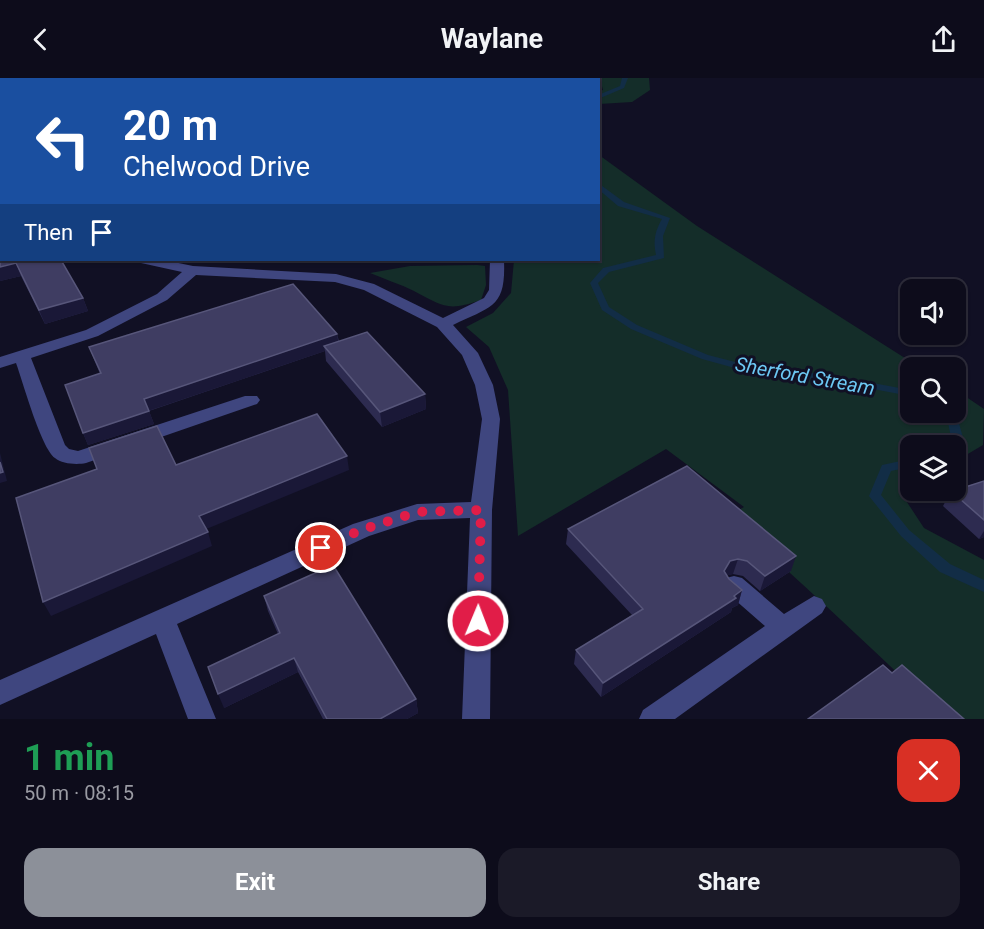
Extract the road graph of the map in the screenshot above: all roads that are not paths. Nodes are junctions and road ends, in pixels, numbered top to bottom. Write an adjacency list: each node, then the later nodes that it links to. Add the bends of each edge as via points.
1 (151, 261): 3 (street)
2 (497, 261): 4 (street, via 496,290 490,301)
3 (193, 270): 4 (street, via 336,278 369,287); 5 (street, via 162,297 129,315 92,333)
4 (443, 324): 8 (street, via 470,353 484,385 491,419)
5 (22, 356): 6 (street); 7 (street, via 56,448 63,455 79,458)
6 (0, 363)
7 (251, 400)
8 (481, 510): 11 (street, via 417,512 361,530); 15 (street)
9 (734, 585): 12 (street)
10 (814, 606): 12 (street)
11 (163, 620): 13 (street); 14 (street)
12 (783, 627): 16 (street)
13 (0, 693)
14 (202, 719)
15 (476, 719)
16 (653, 719)

